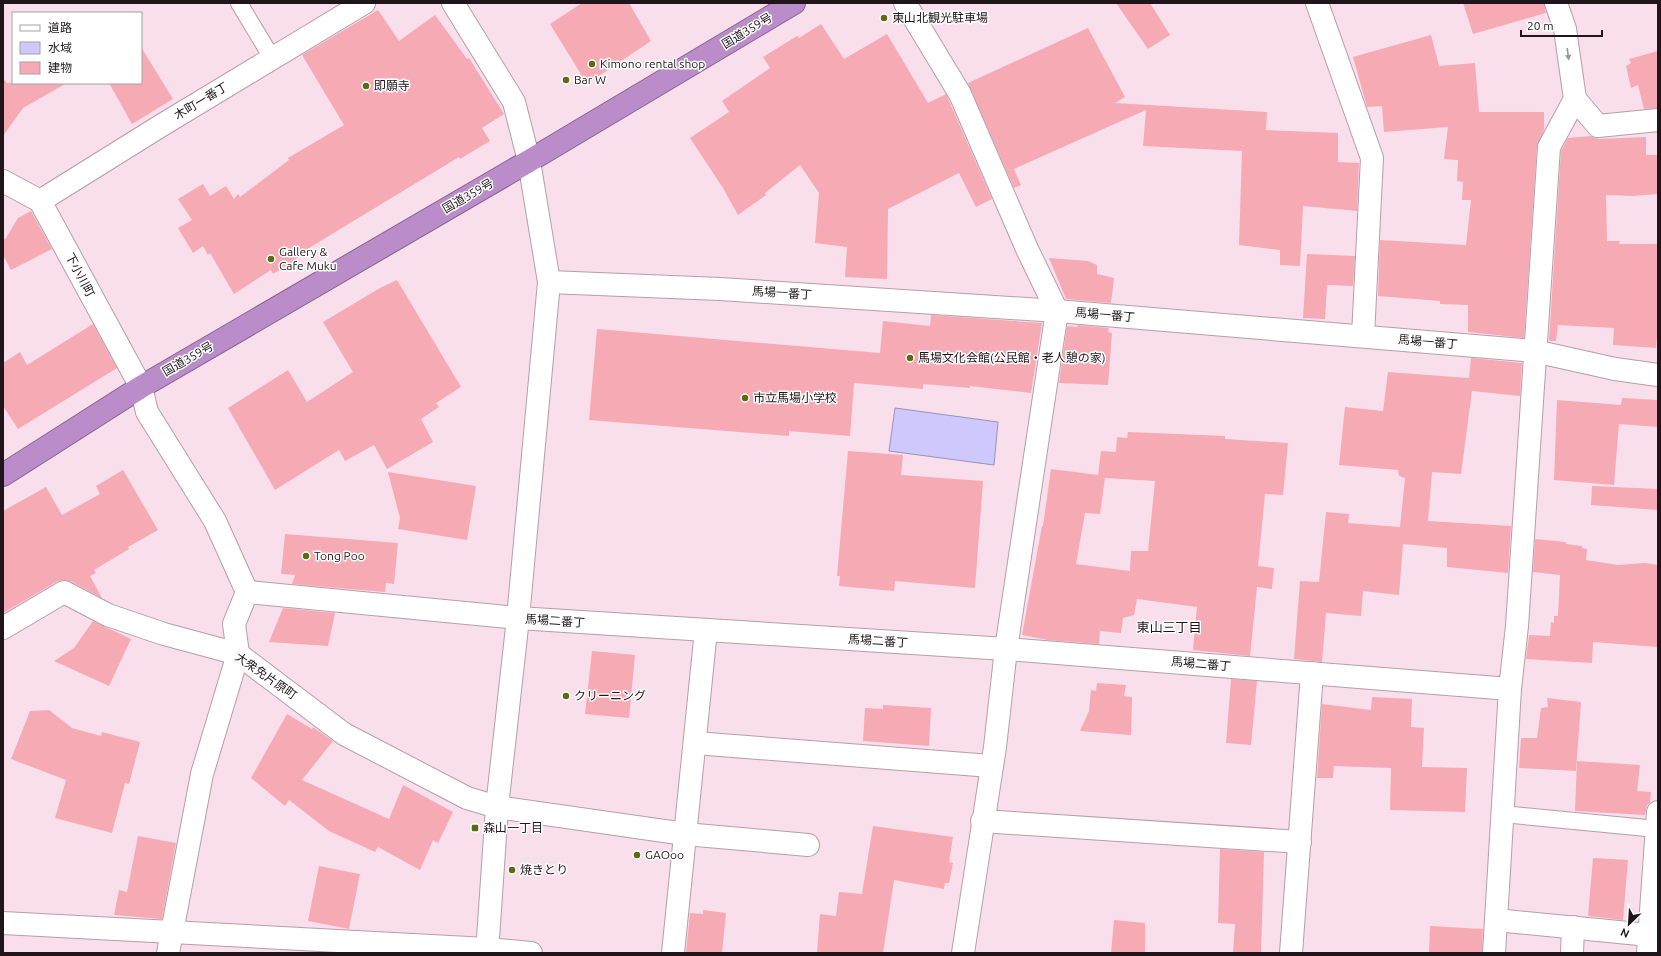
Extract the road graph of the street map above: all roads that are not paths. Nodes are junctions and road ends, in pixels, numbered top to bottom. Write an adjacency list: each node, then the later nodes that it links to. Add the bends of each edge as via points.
1 (239, 3): 8 (lane)
2 (364, 3): 8 (street, 木町一番丁)
3 (453, 3): 11 (street, via 514,102)
4 (794, 3): 11 (highway, 国道359号)
5 (905, 3): 15 (street, via 960,94 1027,249)
6 (1317, 3): 16 (street, via 1372,158)
7 (1556, 3): 9 (street, one-way to 9, via 1565,29)
8 (272, 58): 13 (street, 木町一番丁)
9 (1575, 99): 10 (street, via 1598,126); 17 (street, via 1549,147)
10 (1658, 120)
11 (529, 161): 14 (street); 19 (highway, 国道359号)
12 (3, 181): 13 (street)
13 (40, 201): 19 (street, 下小川町)
14 (549, 282): 15 (street, 馬場一番丁, via 720,289); 22 (street)
15 (1057, 311): 16 (street, 馬場一番丁); 25 (street)
16 (1363, 336): 17 (street, 馬場一番丁)
17 (1534, 351): 18 (street, 馬場一番丁, via 1615,369); 28 (street, via 1517,626)
18 (1658, 375)
19 (140, 387): 20 (highway, 国道359号); 21 (street, 下小川町, via 147,412 215,521)
20 (3, 476)
21 (247, 592): 22 (street, 馬場二番丁); 26 (street, via 234,624)
22 (518, 618): 24 (street, 馬場二番丁); 31 (street)
23 (3, 628): 26 (street, 大衆免片原町, via 64,592 108,615 164,634)
24 (706, 630): 25 (street, 馬場二番丁); 29 (street)
25 (1006, 649): 27 (street, 馬場二番丁); 30 (street)
26 (238, 654): 31 (street, 大衆免片原町, via 344,734 468,798); 41 (street, via 202,774)
27 (1312, 673): 28 (street, 馬場二番丁); 36 (street)
28 (1510, 689): 32 (street)
29 (695, 743): 30 (street); 35 (street)
30 (992, 766): 34 (street)
31 (497, 807): 35 (street, 大衆免片原町); 44 (street)
32 (1502, 814): 33 (lane); 38 (street)
33 (1657, 820): 42 (street)
34 (982, 822): 36 (street); 47 (street)
35 (685, 834): 37 (street, 大衆免片原町); 46 (street)
36 (1300, 842): 48 (street)
37 (808, 845)
38 (1496, 920): 40 (street); 49 (street)
39 (3, 923): 41 (street)
40 (1574, 927): 42 (street); 50 (street)
41 (170, 943): 43 (street)
42 (1649, 944)
43 (321, 947): 44 (street)
44 (487, 951): 45 (street)
45 (531, 953)
46 (673, 953)
47 (964, 953)
48 (1291, 953)
49 (1494, 953)
50 (1572, 953)

